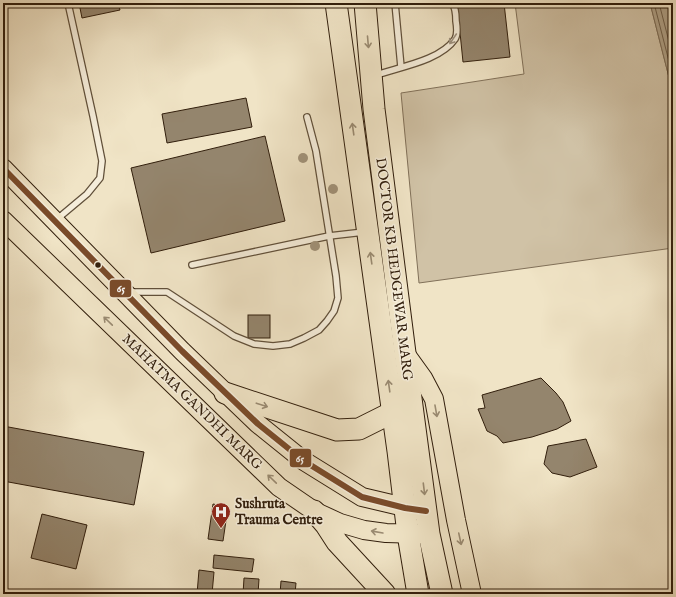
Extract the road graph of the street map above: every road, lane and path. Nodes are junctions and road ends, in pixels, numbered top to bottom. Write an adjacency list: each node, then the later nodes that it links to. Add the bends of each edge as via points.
1 (68, 3): 11 (lane, via 102,161 100,178 87,194)
2 (336, 3): 12 (highway, DOCTOR KB HEDGEWAR MARG, one-way to 2)
3 (365, 3): 7 (highway, DOCTOR KB HEDGEWAR MARG, one-way to 7)
4 (396, 3): 6 (lane)
5 (452, 3): 6 (lane, one-way to 6, via 456,12 455,38 434,56)
6 (401, 67): 7 (lane)
7 (371, 76): 16 (highway, DOCTOR KB HEDGEWAR MARG)
8 (307, 117): 13 (lane, via 316,151)
9 (3, 168): 11 (main road)
10 (3, 220): 20 (main road, MAHATMA GANDHI MARG, one-way to 10, via 279,487)
11 (55, 221): 15 (main road)
12 (367, 232): 13 (lane); 18 (highway, DOCTOR KB HEDGEWAR MARG, one-way to 12)
13 (329, 236): 14 (lane); 15 (lane, via 338,298 334,311 319,330 290,344 254,344 234,336 167,292)
14 (192, 265)
15 (124, 292): 17 (main road)
16 (405, 353): 21 (highway, DOCTOR KB HEDGEWAR MARG, one-way to 21); 27 (main road, one-way to 27, via 434,399)
17 (225, 393): 18 (highway, one-way to 18, via 337,430 359,429); 19 (main road, via 258,424 310,465 362,497)
18 (393, 412): 19 (highway, DOCTOR KB HEDGEWAR MARG)
19 (405, 508): 21 (main road); 22 (highway)
20 (314, 511): 22 (main road, MAHATMA GANDHI MARG, one-way to 20, via 364,530); 24 (highway, via 337,542)
21 (426, 511): 23 (highway, DOCTOR KB HEDGEWAR MARG)
22 (408, 534): 23 (main road, MAHATMA GANDHI MARG); 25 (highway)
23 (430, 534): 26 (highway)
24 (385, 594)
25 (418, 594)
26 (442, 594)
27 (472, 594)

